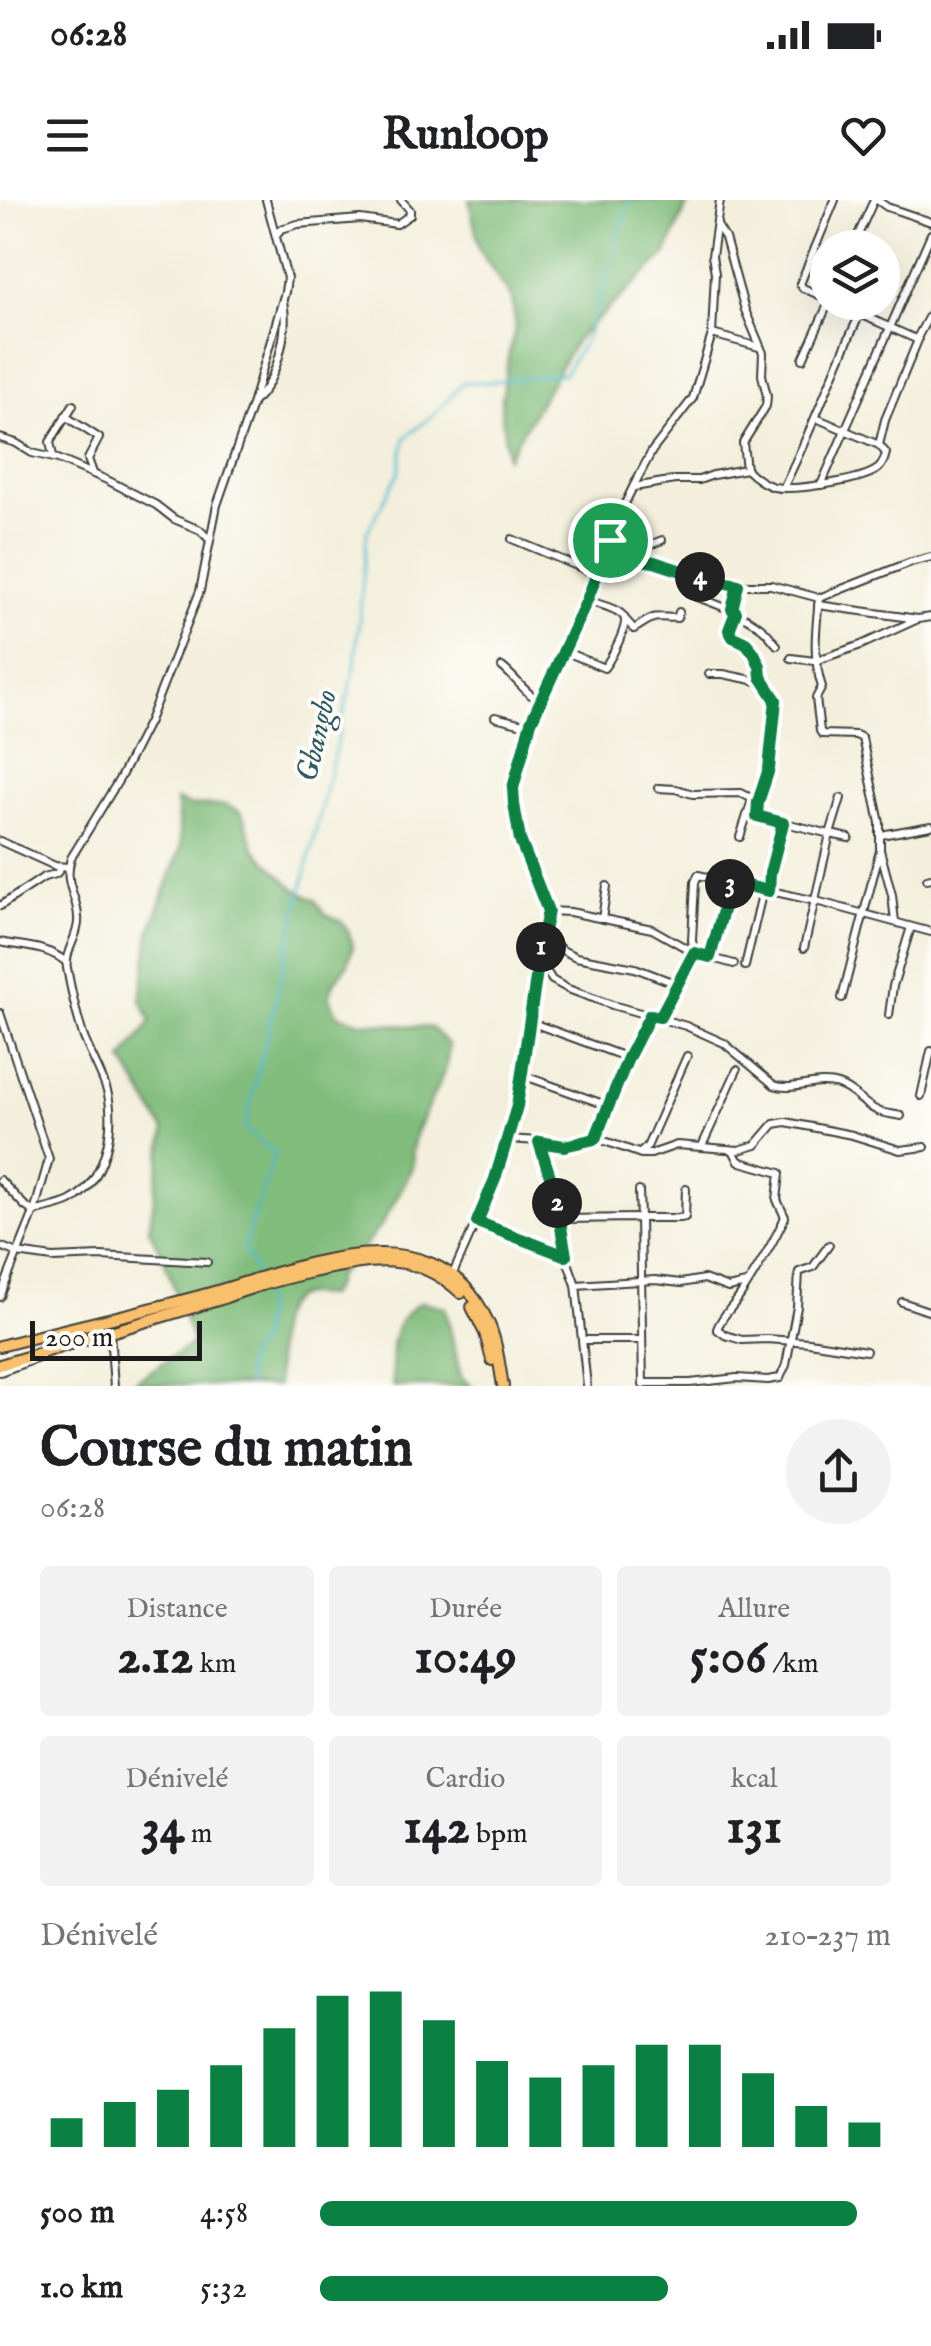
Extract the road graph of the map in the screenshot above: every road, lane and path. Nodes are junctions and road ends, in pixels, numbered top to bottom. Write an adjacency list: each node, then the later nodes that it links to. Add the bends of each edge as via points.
1 (266, 200): 11 (street)
2 (401, 200): 11 (street, via 410,216 397,224 298,224)
3 (720, 200): 7 (street)
4 (835, 200): 8 (street)
5 (875, 200): 6 (street); 9 (street)
6 (931, 222)
7 (716, 224): 20 (street); 22 (street)
8 (822, 230)
9 (861, 230)
10 (931, 234): 19 (street)
11 (275, 236): 14 (street, via 287,278)
12 (810, 260): 13 (street, via 800,284)
13 (810, 291)
14 (283, 300): 24 (street); 24 (street, via 280,351)
15 (931, 312): 21 (street)
16 (821, 320): 23 (street)
17 (857, 320): 27 (street)
18 (876, 320): 19 (street)
19 (891, 326): 21 (street); 28 (street)
20 (712, 334): 22 (street); 35 (street, via 693,398)
21 (917, 338): 30 (street)
22 (760, 347): 32 (street, via 766,406 743,443)
23 (804, 359)
24 (252, 402): 37 (street)
25 (72, 405): 26 (street)
26 (65, 416): 31 (street, via 50,444); 33 (street, via 98,436 88,459)
27 (816, 418): 28 (street); 36 (street)
28 (846, 431): 30 (street); 34 (street)
29 (0, 438): 31 (street)
30 (880, 444): 34 (street, via 886,453 878,468)
31 (54, 458): 33 (street)
32 (746, 470): 35 (street); 36 (street)
33 (93, 474): 37 (street)
34 (820, 485): 36 (street)
35 (633, 487): 39 (street)
36 (784, 487)
37 (209, 535): 78 (street, via 204,580 155,708)
38 (512, 539): 45 (street)
39 (610, 540): 41 (street); 44 (street)
40 (662, 540): 43 (street)
41 (616, 556): 43 (street); 44 (street)
42 (931, 557): 49 (street)
43 (640, 560): 46 (street)
44 (601, 563): 45 (street)
45 (596, 574): 48 (street)
46 (738, 585): 49 (street, via 770,585); 50 (street)
47 (697, 597): 50 (street)
48 (587, 600): 53 (street); 56 (street)
49 (819, 602): 54 (street); 58 (street)
50 (734, 611): 55 (street); 61 (street, via 729,630 754,653)
51 (678, 612): 53 (street, via 677,618 654,616 634,629)
52 (931, 617): 54 (street)
53 (625, 619): 56 (street, via 604,668)
54 (918, 619): 58 (street)
55 (777, 645)
56 (564, 651): 62 (street)
57 (791, 658): 58 (street)
58 (815, 662): 73 (street, via 822,687 816,698 820,732 862,738)
59 (502, 668): 62 (street)
60 (708, 674): 61 (street)
61 (767, 684): 69 (street, via 776,700 769,769)
62 (539, 702): 63 (street)
63 (534, 715): 65 (street); 66 (street)
64 (494, 716): 65 (street)
65 (514, 722): 66 (street)
66 (525, 739): 84 (street, via 514,804 520,840)
67 (658, 788): 69 (street, via 740,793)
68 (841, 798): 72 (street)
69 (755, 801): 70 (street, via 757,816); 74 (street)
70 (783, 823): 72 (street); 81 (street)
71 (931, 826): 73 (street)
72 (830, 834): 75 (street); 82 (street)
73 (881, 834): 77 (street)
74 (740, 837)
75 (849, 838)
76 (0, 841): 78 (street)
77 (880, 850): 85 (street); 87 (street)
78 (64, 868): 83 (street); 96 (street, via 78,917)
79 (731, 882): 81 (street); 93 (street, via 696,878); 94 (street)
80 (607, 886): 86 (street)
81 (766, 890): 82 (street); 98 (street)
82 (816, 901): 85 (street); 92 (street)
83 (0, 906)
84 (548, 911): 86 (street); 90 (street)
85 (864, 914): 87 (street); 100 (street)
86 (602, 919): 93 (street, via 652,929)
87 (894, 922): 88 (street)
88 (911, 927): 89 (street); 102 (street)
89 (931, 932)
90 (543, 934): 95 (street); 99 (street, via 576,956)
91 (0, 942): 96 (street, via 44,950)
92 (804, 948)
93 (694, 953): 94 (street); 99 (street)
94 (710, 957): 97 (street)
95 (539, 960): 103 (street, via 568,989); 105 (street)
96 (66, 962): 124 (street, via 79,1022 107,1092 109,1136 94,1178 80,1194)
97 (734, 964)
98 (745, 966)
99 (677, 984): 104 (street)
100 (842, 998)
101 (0, 1013): 124 (street, via 49,1159)
102 (888, 1014)
103 (650, 1015): 104 (street); 108 (street)
104 (660, 1017): 113 (street, via 724,1043 774,1085 836,1084 878,1111)
105 (530, 1022): 108 (street); 110 (street)
106 (931, 1051): 111 (street)
107 (686, 1056): 120 (street)
108 (628, 1058): 112 (street)
109 (737, 1070): 117 (street)
110 (522, 1075): 112 (street); 114 (street)
111 (921, 1096)
112 (610, 1106): 115 (street)
113 (902, 1116)
114 (507, 1139): 116 (street); 127 (street)
115 (595, 1139): 116 (street, via 564,1146); 120 (street)
116 (539, 1142): 126 (street)
117 (702, 1146): 119 (street); 120 (street)
118 (925, 1147): 119 (street, via 900,1150 786,1122 774,1124 756,1146)
119 (734, 1150): 138 (street, via 741,1162 780,1173 776,1200 786,1214)
120 (641, 1154)
121 (0, 1180): 124 (street)
122 (686, 1189): 125 (street, via 685,1217)
123 (639, 1191): 125 (street)
124 (34, 1212): 130 (street)
125 (640, 1218): 126 (street); 135 (street)
126 (560, 1219): 131 (street)
127 (477, 1222): 131 (street); 133 (street)
128 (829, 1245): 145 (street, via 814,1267 799,1272)
129 (0, 1246): 130 (street)
130 (18, 1253): 132 (street); 139 (street)
131 (566, 1256): 137 (street)
132 (207, 1262)
133 (452, 1276): 134 (main road, via 418,1258 384,1253); 151 (main road, via 486,1316)
134 (269, 1278): 136 (main road); 151 (main road, via 373,1260 417,1265 454,1286 474,1310)
135 (640, 1281): 137 (street); 138 (street); 144 (street)
136 (254, 1282): 142 (main road, via 221,1299); 146 (main road)
137 (576, 1284): 143 (street)
138 (748, 1284): 145 (street, via 717,1330 742,1340)
139 (0, 1297)
140 (902, 1302): 141 (street)
141 (931, 1312)
142 (110, 1333): 148 (main road); 150 (street)
143 (582, 1340): 144 (street); 152 (street)
144 (642, 1340): 149 (street)
145 (790, 1340): 147 (street); 149 (street, via 776,1380)
146 (0, 1346)
147 (866, 1351)
148 (0, 1369)
149 (643, 1385)
150 (114, 1386)
151 (500, 1386)
152 (587, 1386)

